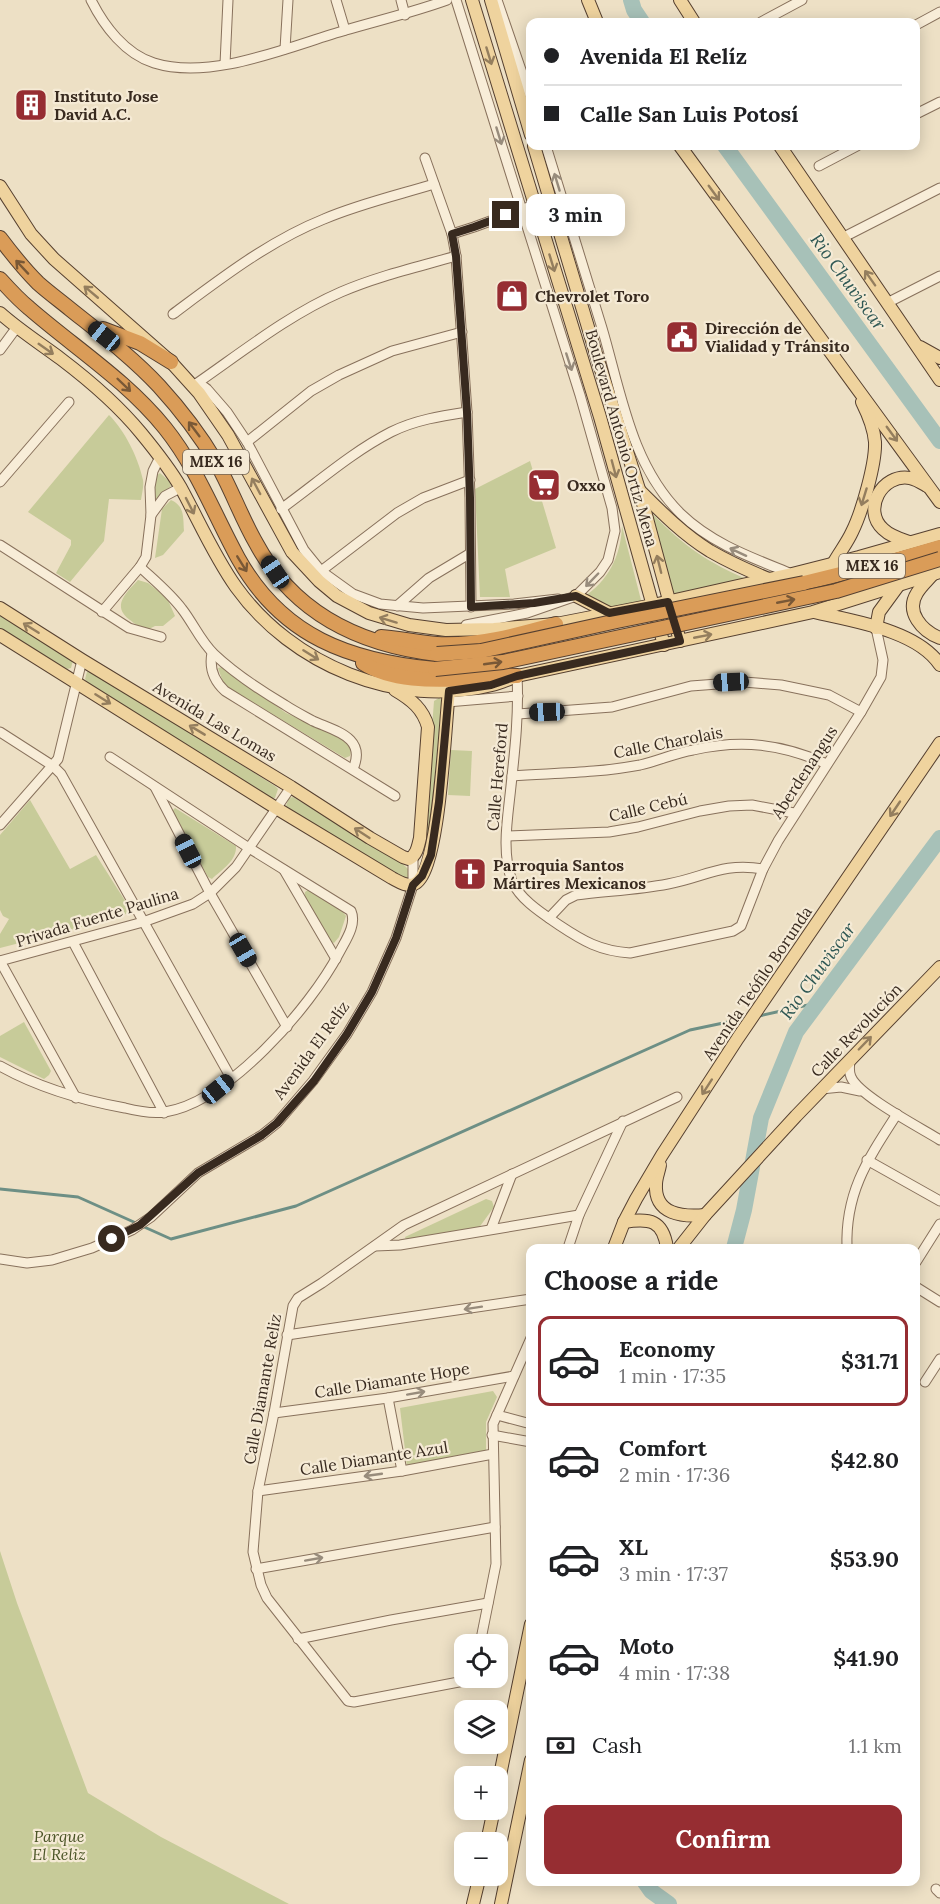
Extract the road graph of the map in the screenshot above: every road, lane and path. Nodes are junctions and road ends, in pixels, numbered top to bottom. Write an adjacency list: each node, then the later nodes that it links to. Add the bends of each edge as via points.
1 (91, 0): 22 (street, via 106,27 140,57 177,68)
2 (228, 0): 22 (street)
3 (288, 0): 21 (street)
4 (336, 0): 20 (street)
5 (401, 0): 15 (street)
6 (447, 0): 15 (street)
7 (456, 0): 37 (street, Boulevard Antonio Ortiz Mena, one-way to 37)
8 (472, 0): 37 (main road, Boulevard Antonio Ortiz Mena, one-way to 37)
9 (491, 0): 26 (main road)
10 (497, 0): 23 (street)
11 (588, 0): 16 (main road)
12 (680, 0): 17 (main road)
13 (802, 0): 18 (street)
14 (940, 12): 19 (street)
15 (405, 15): 20 (street)
16 (595, 18)
17 (691, 18)
18 (768, 18)
19 (920, 23)
20 (345, 30): 21 (street)
21 (285, 49): 22 (street)
22 (225, 64)
23 (526, 84)
24 (940, 102): 25 (street)
25 (920, 112)
26 (526, 118)
27 (535, 150): 67 (main road, Boulevard Antonio Ortiz Mena)
28 (547, 150): 82 (street, one-way to 28, via 734,550 709,535 681,514 654,480 635,440)
29 (683, 150): 57 (main road, one-way to 57)
30 (783, 150): 40 (main road)
31 (849, 150): 33 (street)
32 (425, 158): 34 (street)
33 (819, 166)
34 (434, 184): 38 (street); 47 (street, via 326,218 296,232)
35 (0, 186): 56 (main road, one-way to 35, via 54,259 31,234)
36 (940, 188): 40 (street)
37 (528, 207): 38 (street); 41 (main road, Boulevard Antonio Ortiz Mena)
38 (452, 234): 42 (street)
39 (0, 238): 49 (highway, MEX 16, one-way to 39, via 39,284)
40 (842, 238): 45 (main road, one-way to 40)
41 (540, 243): 48 (main road, Boulevard Antonio Ortiz Mena, one-way to 48); 50 (street, Boulevard Antonio Ortiz Mena)
42 (456, 256): 52 (street); 59 (street, via 342,292 281,326)
43 (940, 276): 45 (street)
44 (0, 279): 104 (highway, MEX 16, one-way to 104, via 145,405 184,454 239,560 258,588 298,627)
45 (887, 303): 53 (main road)
46 (0, 313): 51 (main road)
47 (172, 314)
48 (570, 321): 50 (main road); 87 (main road, Boulevard Antonio Ortiz Mena, one-way to 87)
49 (89, 324): 56 (highway, via 140,344); 97 (highway, MEX 16, one-way to 49, via 318,614 275,572 256,544 216,462 180,411 134,360)
50 (557, 324): 85 (street, Boulevard Antonio Ortiz Mena, one-way to 85, via 612,508 615,531 608,560)
51 (17, 327): 54 (street); 63 (main road, one-way to 63, via 89,381)
52 (462, 332): 61 (street); 62 (street, via 392,351 339,375 311,391)
53 (915, 344): 55 (main road); 58 (main road)
54 (0, 350)
55 (940, 358)
56 (171, 362): 59 (main road)
57 (841, 364): 68 (main road, one-way to 68); 78 (main road, one-way to 78, via 866,409 875,442 871,472 853,531)
58 (940, 380)
59 (193, 386): 62 (street, via 203,386 212,394); 96 (main road, one-way to 59, via 409,626 369,613 319,581 287,545 228,435)
60 (69, 402): 65 (street)
61 (467, 412): 64 (street); 70 (street, via 424,419 393,431)
62 (247, 442): 70 (street)
63 (160, 457): 66 (main road); 71 (street, via 151,479)
64 (470, 480): 76 (street); 80 (street, via 396,513)
65 (0, 482)
66 (180, 488): 71 (street, via 165,496); 109 (main road, one-way to 109, via 229,576 266,623 314,658 341,672)
67 (639, 489): 83 (main road, via 702,546); 86 (main road, Boulevard Antonio Ortiz Mena, one-way to 67)
68 (931, 489): 69 (main road); 73 (main road, via 909,477 894,479 875,498 876,520 881,528)
69 (940, 502)
70 (281, 509): 80 (street)
71 (151, 515): 79 (street, via 148,548)
72 (940, 534): 73 (main road)
73 (909, 542): 78 (main road)
74 (0, 546): 91 (street)
75 (940, 547): 97 (highway, MEX 16, bridge, via 804,583 481,651 437,654 391,647)
76 (469, 554): 88 (street, via 429,578); 89 (street)
77 (940, 559): 104 (highway, MEX 16, one-way to 77, bridge, via 435,669 503,662 836,591)
78 (832, 564): 82 (main road)
79 (140, 567): 91 (street); 103 (street, via 177,603)
80 (321, 571): 88 (street, via 353,594)
81 (937, 572): 84 (main road); 100 (main road, via 916,594 914,610 922,627)
82 (792, 573): 83 (main road)
83 (769, 579): 86 (main road)
84 (898, 586): 92 (main road); 95 (main road, via 879,612)
85 (576, 596): 89 (street); 93 (main road); 96 (street, via 527,613)
86 (668, 602): 87 (main road); 101 (main road, Boulevard Antonio Ortiz Mena)
87 (653, 605): 93 (main road); 102 (main road, Boulevard Antonio Ortiz Mena)
88 (397, 606): 89 (street)
89 (471, 607)
90 (0, 608): 105 (main road, Avenida Las Lomas, one-way to 90)
91 (102, 612): 99 (street, via 129,628)
92 (813, 612): 95 (main road); 101 (main road, one-way to 92)
93 (609, 613): 94 (main road)
94 (556, 624): 96 (main road); 97 (highway, via 514,636 458,644)
95 (876, 628): 106 (main road, via 926,649); 112 (street, Aberdenangus, via 883,669)
96 (446, 630)
97 (354, 634)
98 (0, 635): 108 (main road)
99 (161, 637)
100 (940, 638)
101 (680, 641): 102 (main road)
102 (664, 645): 107 (main road)
103 (212, 653): 120 (street, via 212,673 225,690); 120 (street, via 285,705 349,738 356,754)
104 (355, 655): 107 (highway, via 371,668 427,680)
105 (82, 660): 108 (street); 124 (main road, Avenida Las Lomas, one-way to 105)
106 (940, 665)
107 (517, 676): 110 (main road); 111 (street, Calle Hereford)
108 (76, 682): 119 (street, via 60,754); 126 (main road, one-way to 126)
109 (384, 685): 110 (main road); 131 (main road, via 417,704 428,727 420,838)
110 (448, 696): 111 (street); 134 (main road, Avenida El Relíz, via 431,855 422,876)
111 (518, 696): 113 (street, Calle Hereford)
112 (861, 712): 113 (street, via 830,696 744,682 691,686 612,707); 118 (street, Aberdenangus)
113 (518, 714): 121 (street, Calle Hereford)
114 (0, 732): 119 (street)
115 (940, 732): 122 (main road)
116 (940, 743): 122 (main road, Avenida Teófilo Borunda)
117 (110, 757): 123 (street)
118 (827, 764): 121 (street, Calle Charolais, via 773,746 720,745 598,771); 127 (street, Aberdenangus)
119 (53, 766): 128 (street); 137 (street)
120 (353, 769): 125 (street)
121 (512, 776): 129 (street, Calle Hereford)
122 (912, 783): 155 (main road, Avenida Teófilo Borunda, one-way to 155)
123 (155, 787): 130 (street); 135 (street)
124 (291, 787): 126 (street, Privada Fuente Paulina); 131 (main road, Avenida Las Lomas, one-way to 124, via 403,857)
125 (394, 796)
126 (276, 808): 130 (street, Privada Fuente Paulina); 134 (main road, via 392,878)
127 (794, 813): 129 (street, Calle Cebú, via 752,805 729,806 609,832); 133 (street, Aberdenangus)
128 (0, 825)
129 (507, 836): 136 (street, Calle Hereford, via 506,854 515,887)
130 (249, 848): 132 (street); 135 (street, Privada Fuente Paulina)
131 (413, 857): 134 (street)
132 (282, 868): 140 (street); 140 (street, via 351,911 351,928)
133 (763, 869): 136 (street, via 724,868 669,884 576,896 566,900); 138 (street, Aberdenangus)
134 (413, 885): 171 (street, Avenida El Relíz, via 396,938 372,992 314,1081 277,1123 198,1173 132,1230 52,1260 27,1263)
135 (210, 893): 137 (street, Privada Fuente Paulina, via 193,904); 143 (street)
136 (549, 918): 138 (street, Calle Hereford, via 592,945 630,953)
137 (143, 922): 139 (street, Privada Fuente Paulina); 146 (street)
138 (736, 930)
139 (72, 942): 141 (street, Privada Fuente Paulina); 151 (street)
140 (336, 959): 143 (street)
141 (0, 961): 150 (street)
142 (940, 967): 144 (main road, Calle Revolución, one-way to 142)
143 (287, 1027): 146 (street)
144 (850, 1059): 147 (main road, Calle Revolución); 148 (street, via 852,1080)
145 (0, 1066): 150 (street)
146 (231, 1078): 151 (street, via 201,1100)
147 (821, 1089): 148 (street, via 840,1087); 160 (main road, Calle Revolución)
148 (865, 1093): 152 (street)
149 (678, 1097): 153 (street, Calle Diamante Reliz)
150 (76, 1098): 151 (street)
151 (164, 1113)
152 (897, 1114): 154 (street); 156 (street)
153 (624, 1121): 157 (street, Calle Diamante Reliz); 159 (street)
154 (940, 1140)
155 (662, 1155): 160 (main road, via 656,1184 660,1202 678,1216); 161 (main road, Avenida Teófilo Borunda)
156 (867, 1160): 158 (street); 168 (street, via 849,1213)
157 (512, 1174): 163 (street); 169 (street, Calle Diamante Reliz, via 411,1221)
158 (940, 1201)
159 (579, 1215): 163 (street); 164 (street)
160 (705, 1215): 167 (main road)
161 (624, 1222): 165 (main road, Avenida Teófilo Borunda); 166 (main road, via 655,1223 664,1231)
162 (940, 1224): 170 (street)
163 (491, 1229): 169 (street)
164 (568, 1244)
165 (616, 1244)
166 (666, 1244)
167 (682, 1244)
168 (847, 1244)
169 (375, 1246): 175 (street, Calle Diamante Reliz, via 298,1298 290,1314)
170 (920, 1256)
171 (0, 1259)
172 (920, 1290): 174 (street)
173 (526, 1300): 175 (street, one-way to 175)
174 (940, 1302)
175 (287, 1335): 181 (street, Calle Diamante Reliz)
176 (526, 1349): 178 (street)
177 (940, 1359): 179 (street)
178 (514, 1376): 180 (street, Calle Diamante Hope, one-way to 178); 182 (street)
179 (925, 1382)
180 (388, 1398): 181 (street, Calle Diamante Hope); 187 (street)
181 (274, 1413): 188 (street, Calle Diamante Reliz)
182 (497, 1415): 183 (street); 184 (street)
183 (526, 1423)
184 (492, 1435): 185 (street); 186 (street)
185 (526, 1441)
186 (493, 1454): 187 (street, Calle Diamante Azul); 189 (street)
187 (402, 1471): 188 (street, Calle Diamante Azul, one-way to 188)
188 (258, 1491): 190 (street, Calle Diamante Reliz, via 253,1552)
189 (495, 1527): 190 (street, one-way to 189); 191 (street, via 496,1564)
190 (256, 1569): 193 (street, Calle Diamante Reliz, via 267,1598)
191 (488, 1603): 192 (street); 193 (street)
192 (482, 1634)
193 (298, 1639): 195 (street, Calle Diamante Reliz, via 352,1702)
194 (526, 1648): 196 (main road)
195 (454, 1683)
196 (502, 1766)
197 (526, 1784): 200 (main road)
198 (477, 1886): 199 (main road)
199 (473, 1904)
200 (501, 1904)

